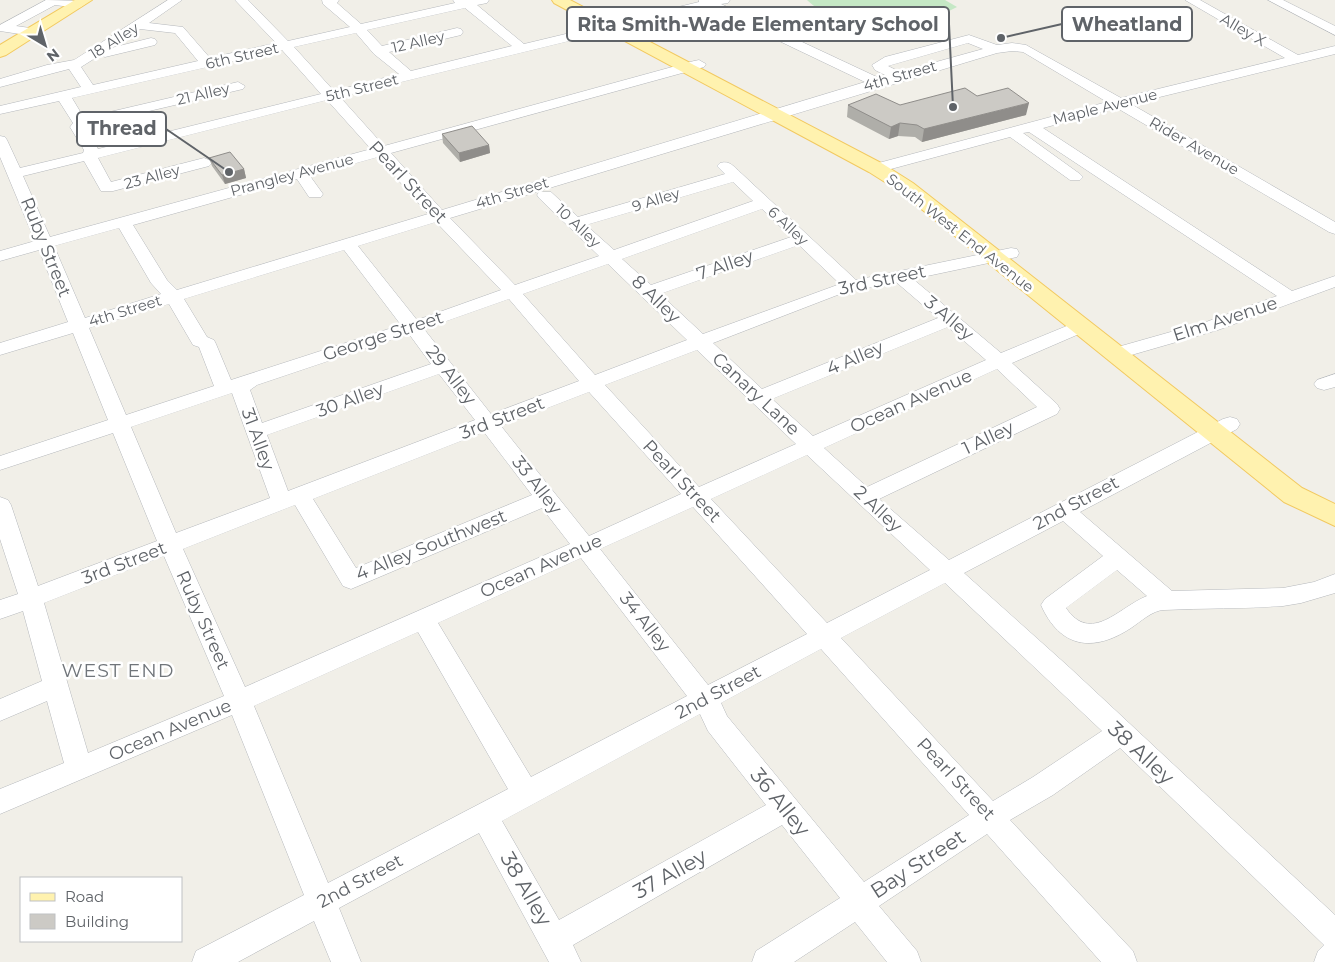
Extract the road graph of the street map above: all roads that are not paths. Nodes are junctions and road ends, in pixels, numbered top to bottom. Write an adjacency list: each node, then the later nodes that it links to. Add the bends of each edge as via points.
1 (176, 0): 13 (street, 18 Alley)
2 (241, 0): 21 (street, Pearl Street)
3 (333, 0): 16 (street, via 328,1)
4 (483, 0): 11 (street, 6th Street)
5 (559, 0): 14 (main road, South West End Avenue)
6 (577, 0): 14 (main road, South West End Avenue)
7 (724, 0): 12 (street, 5th Street)
8 (1191, 0): 28 (street, Alley X)
9 (1274, 0): 15 (street)
10 (82, 2): 17 (main road); 17 (street, via 52,1 3,28)
11 (463, 2): 16 (street, 6th Street); 22 (street)
12 (706, 2): 14 (street, 5th Street); 35 (street)
13 (139, 25): 27 (street, 18 Alley); 29 (street, via 179,30)
14 (615, 25): 22 (street, 5th Street); 31 (main road, South West End Avenue)
15 (1332, 26)
16 (359, 29): 21 (street, 6th Street); 26 (street)
17 (33, 32): 20 (main road)
18 (457, 32): 26 (street, 12 Alley)
19 (151, 42): 27 (street)
20 (4, 46)
21 (286, 46): 29 (street, 6th Street); 39 (street, Pearl Street)
22 (522, 48): 32 (street, 5th Street)
23 (996, 48): 24 (street, 4th Street); 33 (street, 4th Street); 33 (street, via 969,39 879,65)
24 (1026, 49): 40 (street, Rider Avenue)
25 (1335, 50): 28 (street, Maple Avenue)
26 (379, 51): 32 (street)
27 (89, 56): 30 (street, 18 Alley)
28 (1295, 59): 40 (street, Maple Avenue)
29 (213, 62): 36 (street, 6th Street); 37 (street)
30 (76, 64): 34 (street); 36 (street, 18 Alley, via 74,66)
31 (693, 66): 42 (main road, South West End Avenue); 48 (street, Prangley Avenue)
32 (409, 76): 39 (street, 5th Street)
33 (899, 77): 35 (street, 4th Street)
34 (0, 83)
35 (878, 83): 42 (street, 4th Street)
36 (89, 89): 38 (street, 6th Street)
37 (245, 93): 43 (street); 44 (street, 21 Alley)
38 (63, 95): 41 (street, 6th Street); 44 (street)
39 (330, 96): 43 (street, 5th Street); 48 (street, Pearl Street)
40 (1119, 103): 45 (street, Maple Avenue); 63 (street, Rider Avenue)
41 (0, 110)
42 (781, 112): 52 (main road, South West End Avenue); 60 (street, 4th Street)
43 (263, 113): 49 (street, 5th Street)
44 (80, 123): 49 (street, via 77,127 91,150)
45 (1030, 126): 46 (street, Maple Avenue); 78 (street)
46 (1011, 131): 52 (street, Maple Avenue); 56 (street, via 1070,173)
47 (0, 140): 50 (street, Ruby Street)
48 (379, 151): 54 (street, Prangley Avenue); 60 (street, Pearl Street)
49 (89, 156): 51 (street, 23 Alley, via 107,188); 55 (street, 5th Street)
50 (4, 158): 55 (street, Ruby Street)
51 (204, 163)
52 (884, 166): 69 (main road, South West End Avenue, via 906,187)
53 (731, 171): 59 (street, 6 Alley); 62 (street, 9 Alley)
54 (300, 173): 57 (street); 61 (street, Prangley Avenue)
55 (16, 174): 65 (street, Ruby Street)
56 (1047, 174)
57 (315, 194)
58 (545, 195): 62 (street, 10 Alley)
59 (764, 203): 64 (street, 6 Alley); 71 (street, George Street)
60 (439, 216): 66 (street, 4th Street); 76 (street, Pearl Street)
61 (123, 222): 65 (street, Prangley Avenue); 77 (street, via 160,283)
62 (575, 223): 71 (street, 10 Alley)
63 (1335, 229)
64 (802, 239): 74 (street, 6 Alley); 75 (street, 7 Alley)
65 (45, 244): 68 (street, Prangley Avenue); 80 (street, Ruby Street)
66 (348, 244): 77 (street, 4th Street); 81 (street, 29 Alley)
67 (0, 251): 68 (street)
68 (19, 251): 70 (street, Prangley Avenue)
69 (1002, 255): 72 (street, 3rd Street); 82 (main road, South West End Avenue); 85 (main road, South West End Avenue)
70 (0, 256)
71 (612, 256): 75 (street, 8 Alley); 76 (street, George Street)
72 (899, 276): 74 (street, 3rd Street); 79 (street, 3 Alley)
73 (1335, 281): 78 (street, Elm Avenue)
74 (851, 285): 83 (street, 3rd Street)
75 (649, 292): 83 (street, 8 Alley)
76 (513, 293): 81 (street, George Street); 89 (street, Pearl Street)
77 (173, 296): 80 (street, 4th Street); 90 (street, via 200,341 207,344)
78 (1290, 297): 85 (street, Elm Avenue, via 1212,326)
79 (951, 319): 86 (street, 3 Alley); 91 (street, 4 Alley)
80 (78, 325): 84 (street, 4th Street); 93 (street, Ruby Street)
81 (414, 327): 87 (street, 29 Alley); 88 (street, George Street)
82 (1080, 327): 85 (main road, South West End Avenue); 86 (street, Ocean Avenue)
83 (701, 341): 89 (street, 3rd Street); 91 (street, Canary Lane)
84 (0, 348)
85 (1124, 351): 94 (main road, South West End Avenue)
86 (1000, 361): 96 (street, Ocean Avenue); 99 (street, 1 Alley, via 1050,409)
87 (444, 366): 92 (street, 29 Alley); 95 (street, 30 Alley)
88 (251, 380): 90 (street, George Street); 95 (street, 31 Alley, via 240,388)
89 (592, 383): 92 (street, 3rd Street); 98 (street, Pearl Street)
90 (225, 388): 93 (street, George Street)
91 (759, 397): 96 (street, Canary Lane)
92 (489, 422): 100 (street, 33 Alley); 101 (street, 3rd Street)
93 (119, 423): 97 (street, George Street); 105 (street, Ruby Street)
94 (1222, 428): 102 (street, 2nd Street); 103 (main road, South West End Avenue, via 1312,487)
95 (256, 432): 101 (street, 31 Alley, via 275,486)
96 (812, 446): 98 (street, Ocean Avenue); 99 (street, 2 Alley)
97 (0, 463)
98 (698, 496): 106 (street, Ocean Avenue); 114 (street, Pearl Street)
99 (864, 497): 108 (street, 2 Alley)
100 (546, 498): 101 (street, 4 Alley Southwest, via 351,580); 106 (street, 33 Alley)
101 (292, 499): 105 (street, 3rd Street)
102 (1064, 510): 107 (street); 108 (street, 2nd Street)
103 (1333, 512)
104 (1, 515): 110 (street)
105 (170, 545): 110 (street, 3rd Street); 117 (street, Ruby Street)
106 (586, 546): 113 (street, Ocean Avenue); 116 (street, 34 Alley)
107 (1118, 557): 111 (street); 111 (street, via 1053,605 1058,618 1082,634 1093,634 1115,626 1157,602)
108 (946, 572): 114 (street, 2nd Street); 119 (street, 38 Alley, via 1060,674)
109 (1335, 583): 111 (street, via 1301,594 1266,598)
110 (30, 599): 112 (street, 3rd Street); 115 (street)
111 (1168, 601)
112 (0, 610)
113 (424, 619): 117 (street, Ocean Avenue); 121 (street)
114 (824, 636): 116 (street, 2nd Street); 125 (street, Pearl Street)
115 (55, 687): 118 (street); 120 (street)
116 (704, 699): 121 (street, 2nd Street); 123 (street, 36 Alley, via 716,723)
117 (239, 701): 120 (street, Ocean Avenue); 126 (street, Ruby Street)
118 (0, 710)
119 (1120, 733): 125 (street, Bay Street, via 1043,786); 128 (street, 38 Alley)
120 (79, 769): 122 (street, Ocean Avenue)
121 (526, 794): 124 (street, 2nd Street)
122 (0, 802)
123 (786, 808): 127 (street, 36 Alley); 129 (street, 37 Alley)
124 (484, 816): 126 (street, 2nd Street); 129 (street, 38 Alley)
125 (990, 817): 127 (street, Bay Street); 135 (street, Pearl Street)
126 (321, 901): 131 (street, 2nd Street); 132 (street, Ruby Street)
127 (861, 901): 133 (street, Bay Street); 134 (street, 36 Alley, via 866,912)
128 (1335, 935)
129 (560, 951)
130 (1335, 956): 136 (street)
131 (207, 962)
132 (346, 962)
133 (767, 962)
134 (906, 962)
135 (1122, 962)
136 (1328, 962)

